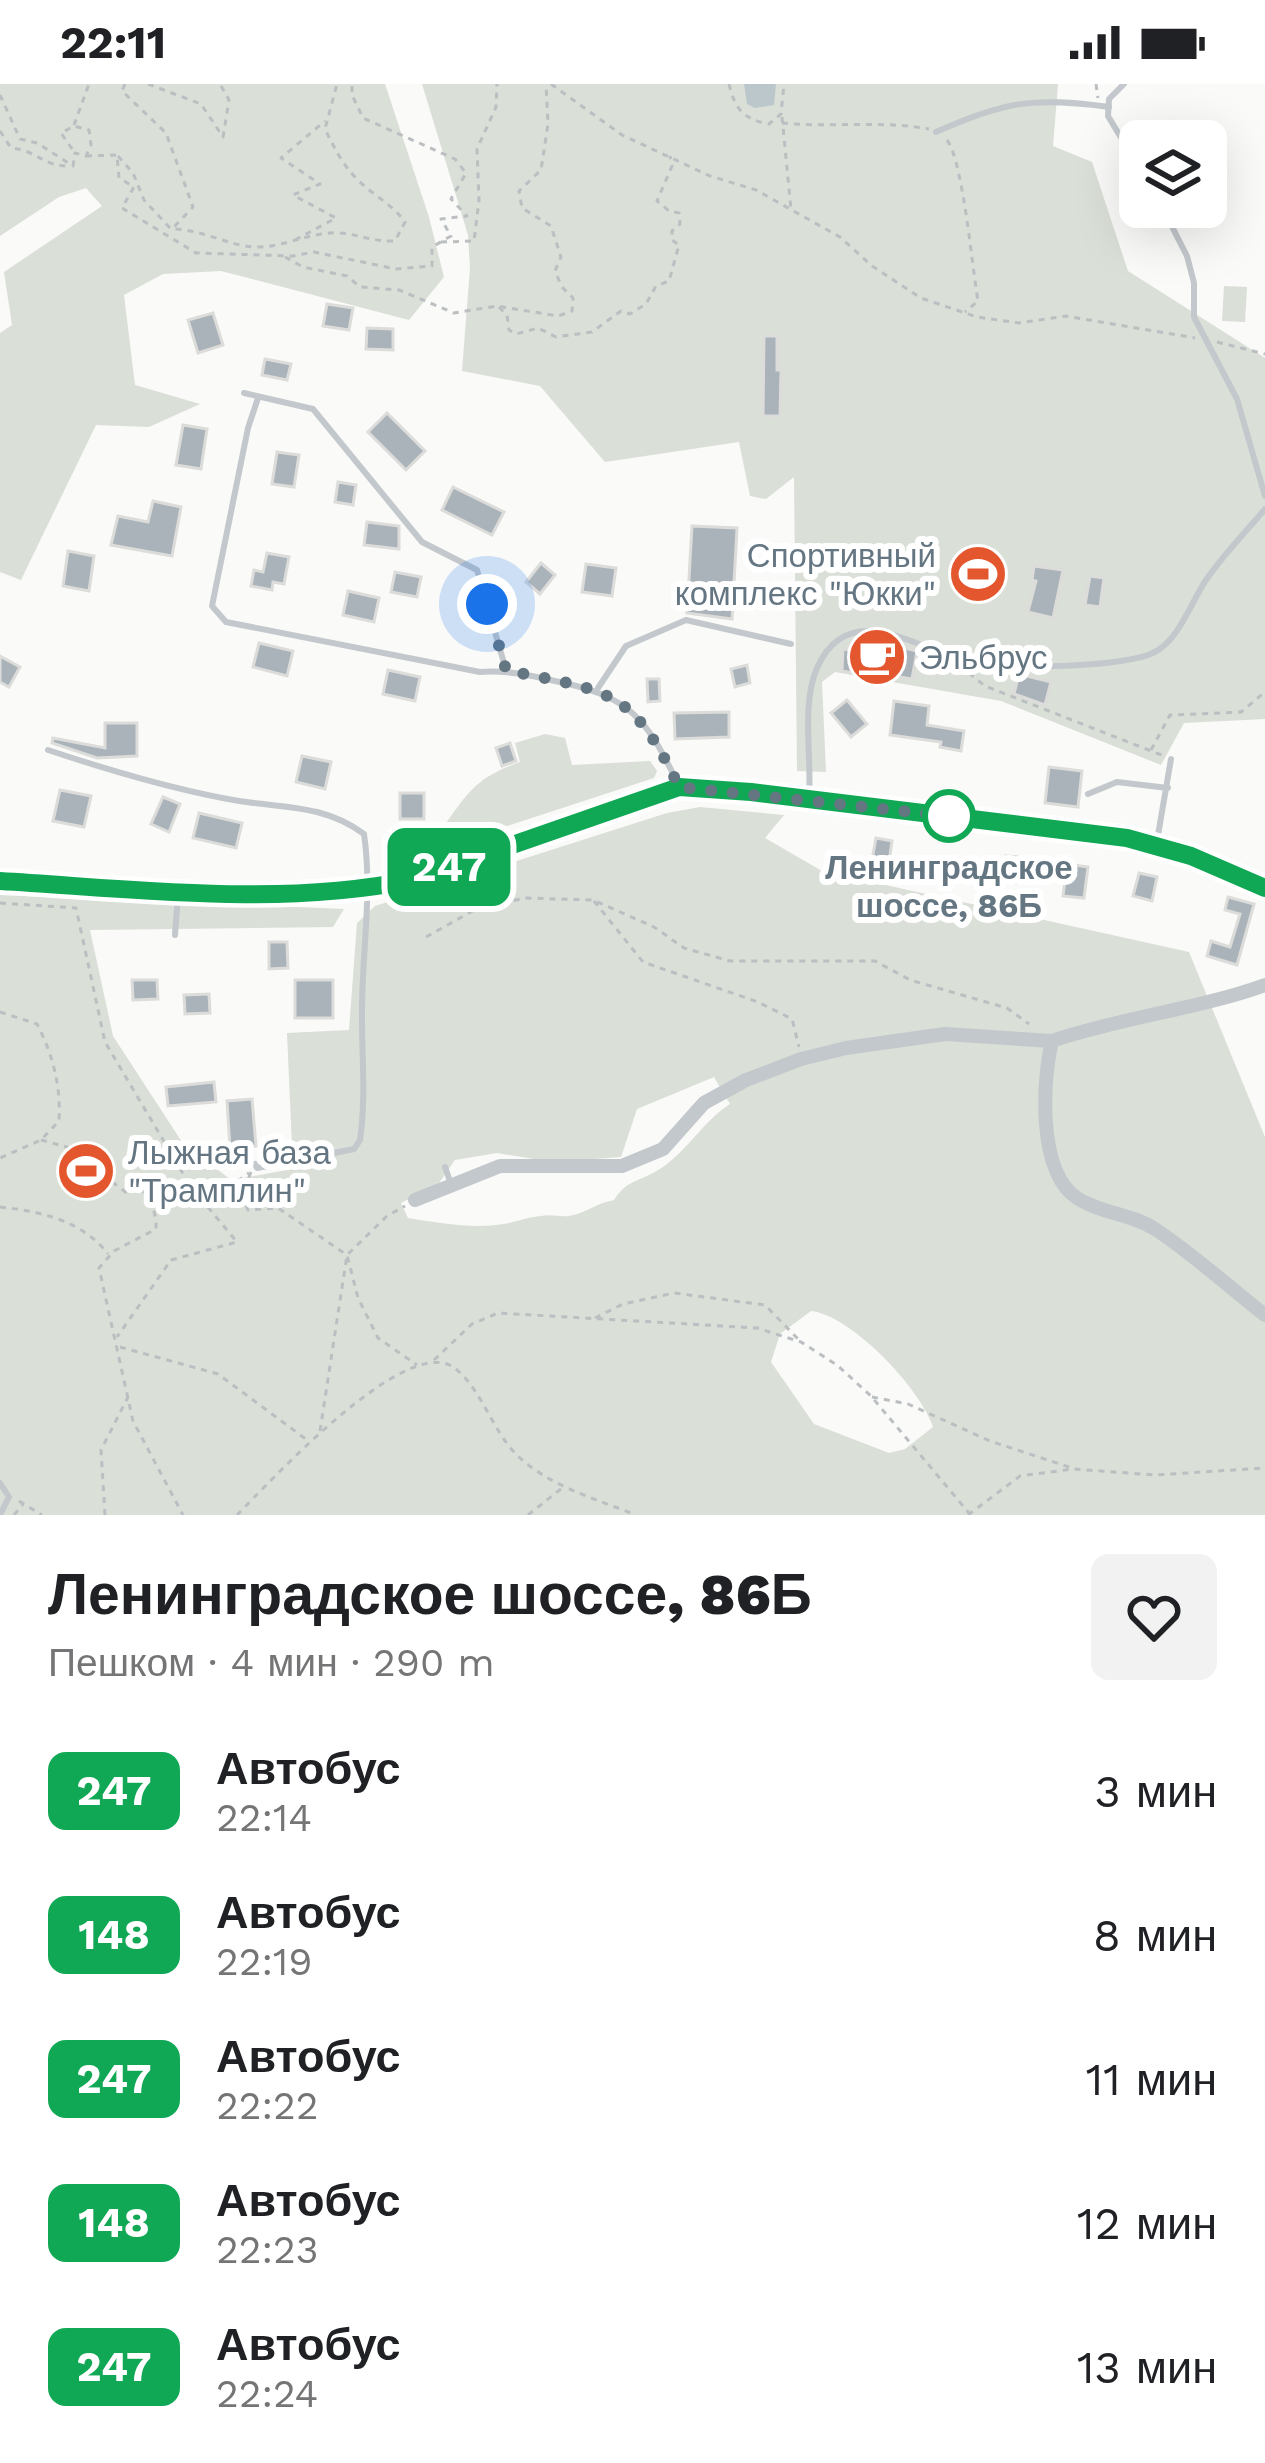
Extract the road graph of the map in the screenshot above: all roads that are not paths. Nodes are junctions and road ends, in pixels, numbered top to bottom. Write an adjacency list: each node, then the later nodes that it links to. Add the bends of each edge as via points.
1 (1124, 84): 2 (lane)
2 (1109, 107): 3 (lane, via 1024,100); 4 (lane)
3 (936, 132)
4 (1119, 134)
5 (1173, 228): 8 (lane, via 1194,284 1193,317 1237,399)
6 (244, 393): 7 (lane)
7 (258, 398): 11 (lane, via 313,410 422,542 477,570); 11 (lane, via 212,606 226,622 480,672)
8 (1265, 496)
9 (1265, 509): 18 (lane, via 1160,651 1132,661 975,664 876,630 831,647 811,690)
10 (791, 644): 12 (lane, via 686,620 626,646)
11 (506, 670): 12 (lane)
12 (597, 689): 15 (lane, via 629,708 657,740)
13 (48, 750): 22 (lane, via 127,776 318,809 348,822 364,834)
14 (1171, 759): 16 (lane)
15 (679, 787): 18 (main road); 22 (main road)
16 (1168, 788): 17 (lane, via 1117,782); 19 (lane)
17 (1088, 794)
18 (809, 800): 19 (main road)
19 (1156, 845): 21 (main road)
20 (0, 881): 23 (main road)
21 (1263, 881)
22 (368, 889): 23 (main road); 28 (lane, via 359,1139 354,1149)
23 (178, 891): 24 (lane)
24 (175, 934)
25 (1265, 985): 26 (street)
26 (1052, 1041): 29 (street, via 945,1034 846,1048 746,1080 704,1103 663,1149 622,1166 500,1166); 31 (street, via 1045,1116 1058,1181 1079,1199 1152,1226)
27 (445, 1167): 29 (lane)
28 (254, 1168)
29 (452, 1187): 30 (street)
30 (415, 1200)
31 (1265, 1316)
32 (0, 1483): 33 (lane, via 9,1497)
33 (0, 1515)

